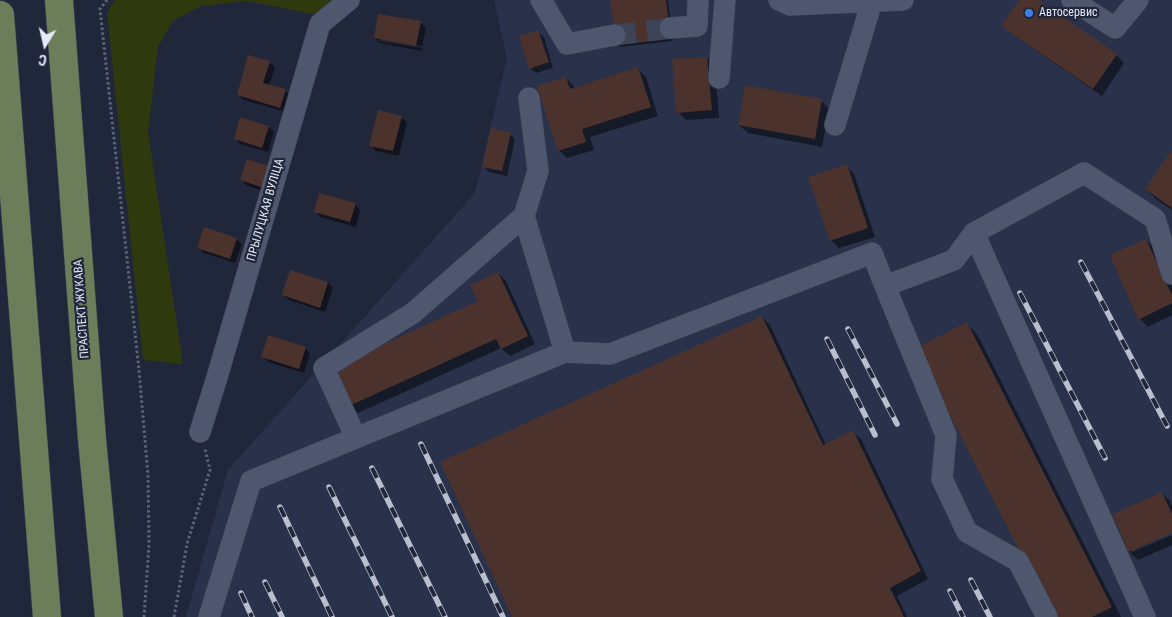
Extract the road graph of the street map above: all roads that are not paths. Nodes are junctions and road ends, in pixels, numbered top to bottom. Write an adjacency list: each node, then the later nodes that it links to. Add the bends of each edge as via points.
1 (59, 0): 24 (main road, ПРАСПЕКТ ЖУКАВА, via 92,439)
2 (349, 0): 22 (street, ПРЫЛУЦКАЯ ВУЛІЦА, via 320,24)
3 (698, 0): 12 (street, via 697,26)
4 (725, 0): 14 (street)
5 (779, 0): 10 (street, via 790,5)
6 (903, 0): 10 (street)
7 (1072, 0): 8 (street, via 1115,28)
8 (1138, 0)
9 (548, 1): 13 (street, via 567,44)
10 (872, 2): 16 (street)
11 (0, 15): 25 (main road)
12 (670, 28)
13 (615, 36)
14 (719, 78)
15 (529, 98): 17 (street, via 538,171)
16 (835, 125)
17 (524, 216): 21 (street); 23 (street, via 414,313 324,368)
18 (974, 233): 19 (street, via 1084,174 1155,219); 20 (street, via 954,260); 28 (street)
19 (1172, 274)
20 (885, 286): 21 (street, via 872,253 610,354); 27 (street, via 946,435 942,479 967,532 1018,561)
21 (565, 352): 23 (street)
22 (200, 432)
23 (356, 438): 26 (street, via 252,481)
24 (109, 614)
25 (47, 617)
26 (209, 617)
27 (1047, 617)
28 (1145, 617)

